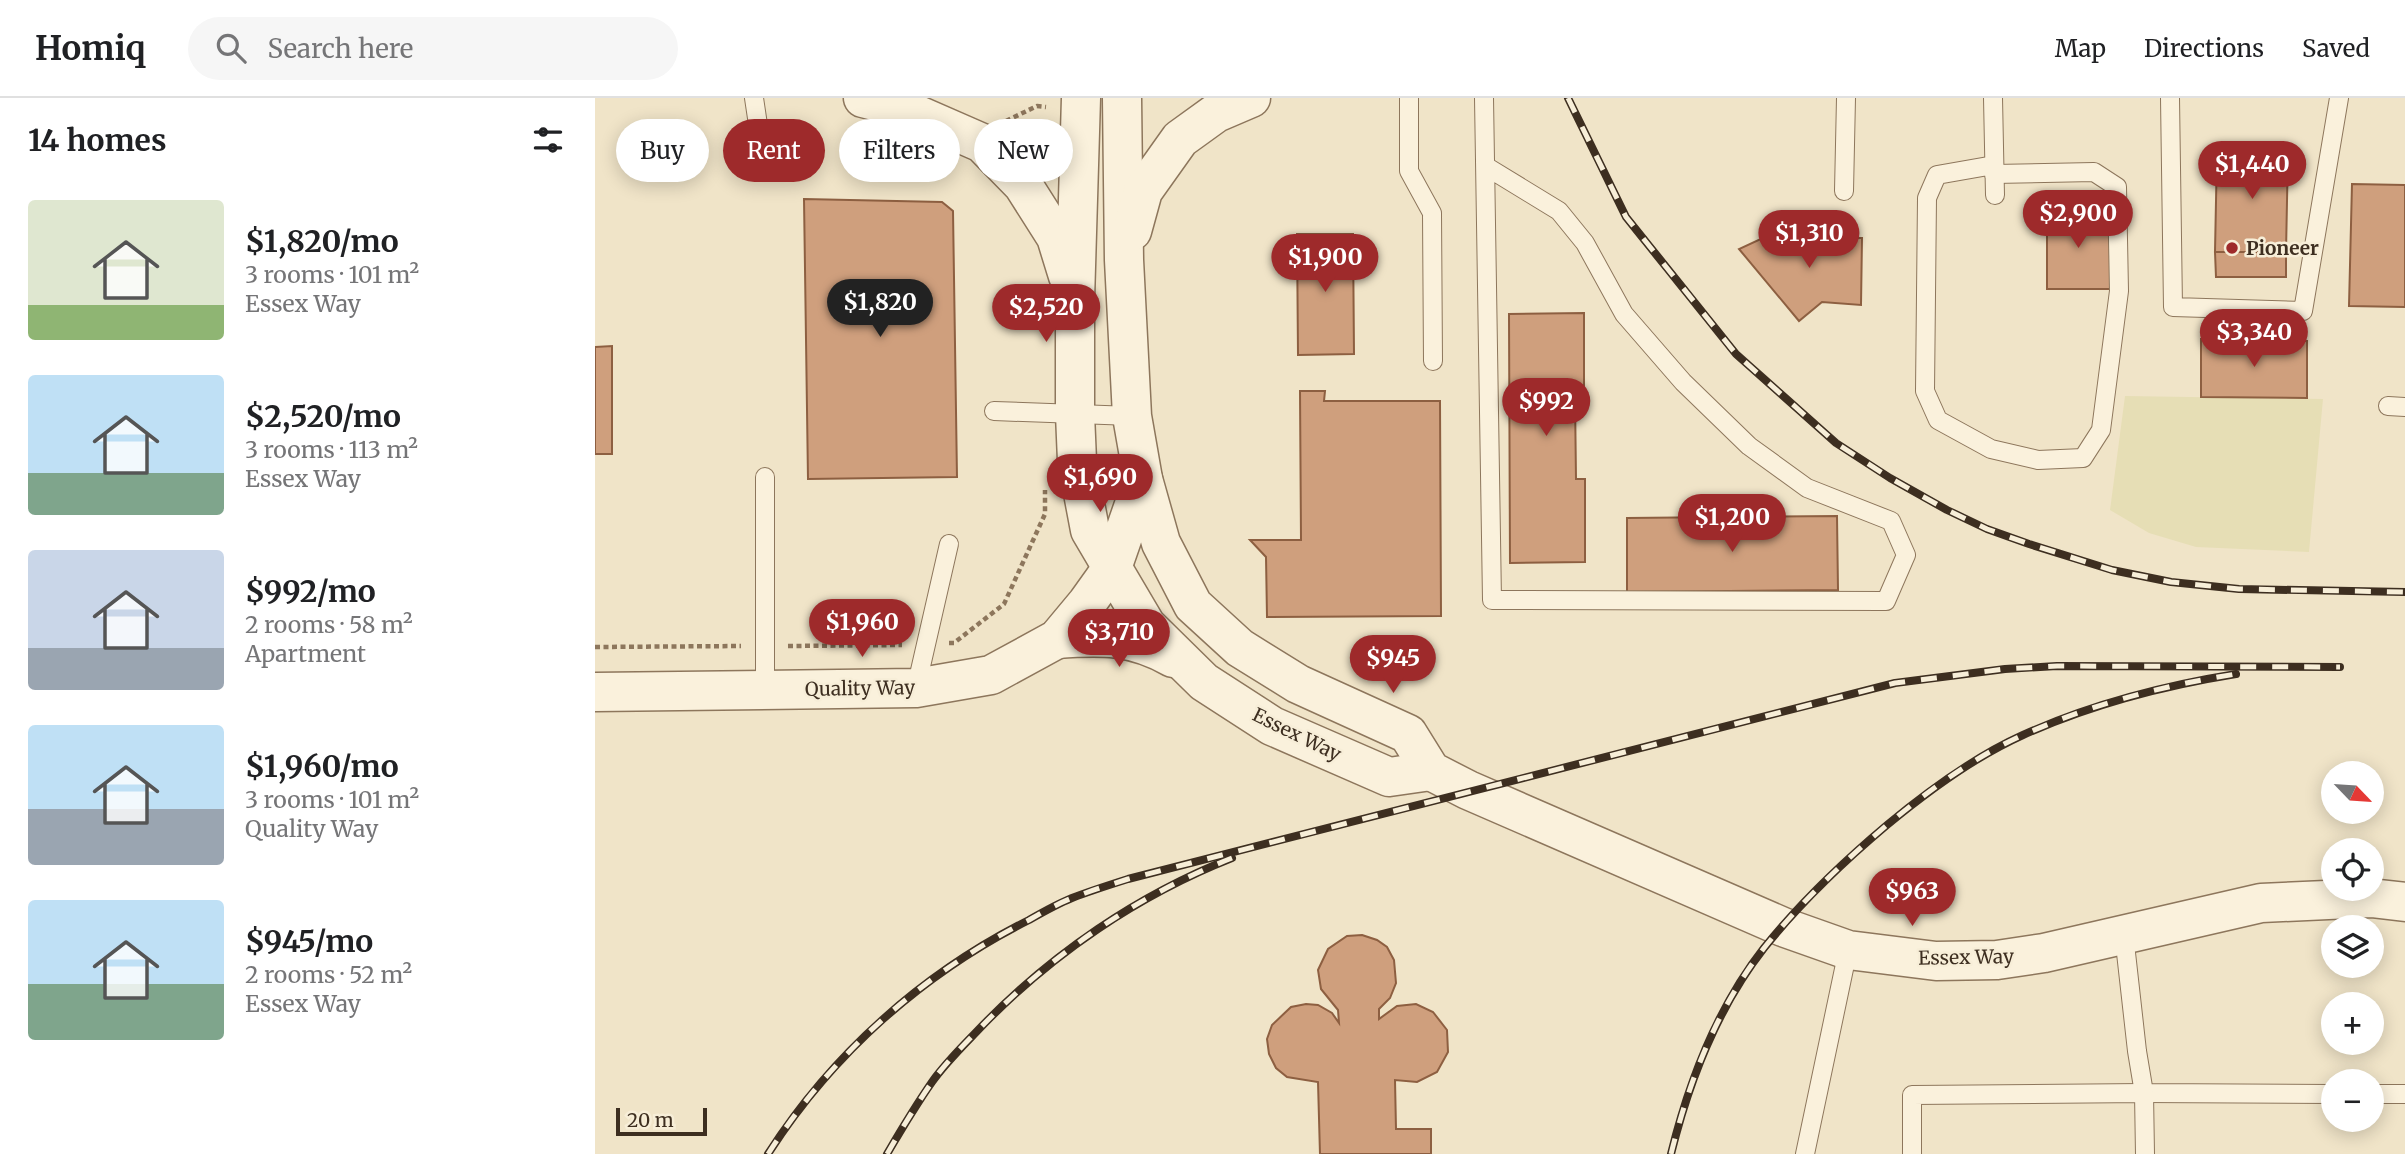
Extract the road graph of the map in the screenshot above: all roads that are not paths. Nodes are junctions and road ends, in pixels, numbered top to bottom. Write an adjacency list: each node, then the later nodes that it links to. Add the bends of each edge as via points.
1 (754, 98): 12 (lane)
2 (863, 98): 18 (street, via 902,108 982,142 1023,185 1056,237)
3 (1122, 98): 17 (street)
4 (1251, 98): 17 (street, via 1216,113 1180,139 1143,191)
5 (1409, 98): 19 (lane, via 1409,171 1432,213)
6 (1484, 98): 13 (lane)
7 (1846, 98): 15 (lane)
8 (1993, 98): 14 (lane)
9 (2171, 98): 10 (lane, via 2173,307 2303,312)
10 (2339, 98)
11 (1069, 103): 18 (street, Essex Way)
12 (757, 119)
13 (1487, 167): 13 (lane, via 1492,600 1886,601 1906,555 1891,521 1807,488 1749,446 1683,382 1624,314 1584,243 1559,211)
14 (1994, 169): 14 (lane, via 1937,175 1927,198 1925,391 1938,420 1991,449 2038,460 2083,458 2101,430 2119,291 2117,187 2094,172); 16 (lane)
15 (1844, 191)
16 (1995, 195)
17 (1124, 260): 22 (street)
18 (1075, 300): 21 (street, Essex Way)
19 (1433, 360)
20 (994, 411): 21 (lane)
21 (1075, 414): 22 (lane); 26 (street, Essex Way, via 1077,461 1090,530)
22 (1132, 416): 24 (street)
23 (765, 477): 30 (lane)
24 (1143, 479): 26 (street, Quality Way); 32 (street, via 1161,543 1193,605 1240,648 1298,684 1408,734)
25 (949, 544): 29 (lane)
26 (1112, 568): 27 (street, Quality Way); 28 (street, Essex Way, via 1146,625)
27 (1057, 639): 28 (street, via 1105,636 1151,646); 29 (street, Quality Way, via 991,675)
28 (1189, 668): 32 (street, Essex Way, via 1272,726 1389,777)
29 (916, 688): 30 (street, Quality Way)
30 (765, 690): 31 (street, Quality Way)
31 (595, 692)
32 (1431, 771): 35 (street, Essex Way, via 1783,927)
33 (2405, 902): 34 (street, Essex Way, via 2371,898 2261,903)
34 (2124, 935): 35 (street, Essex Way, via 1997,960 1936,961); 36 (lane)
35 (1849, 950): 40 (lane)
36 (2144, 1093): 37 (lane); 41 (lane, via 1912,1095); 42 (lane)
37 (2321, 1094)
38 (2384, 1094): 39 (lane)
39 (2405, 1094)
40 (1805, 1154)
41 (1912, 1154)
42 (2145, 1154)

